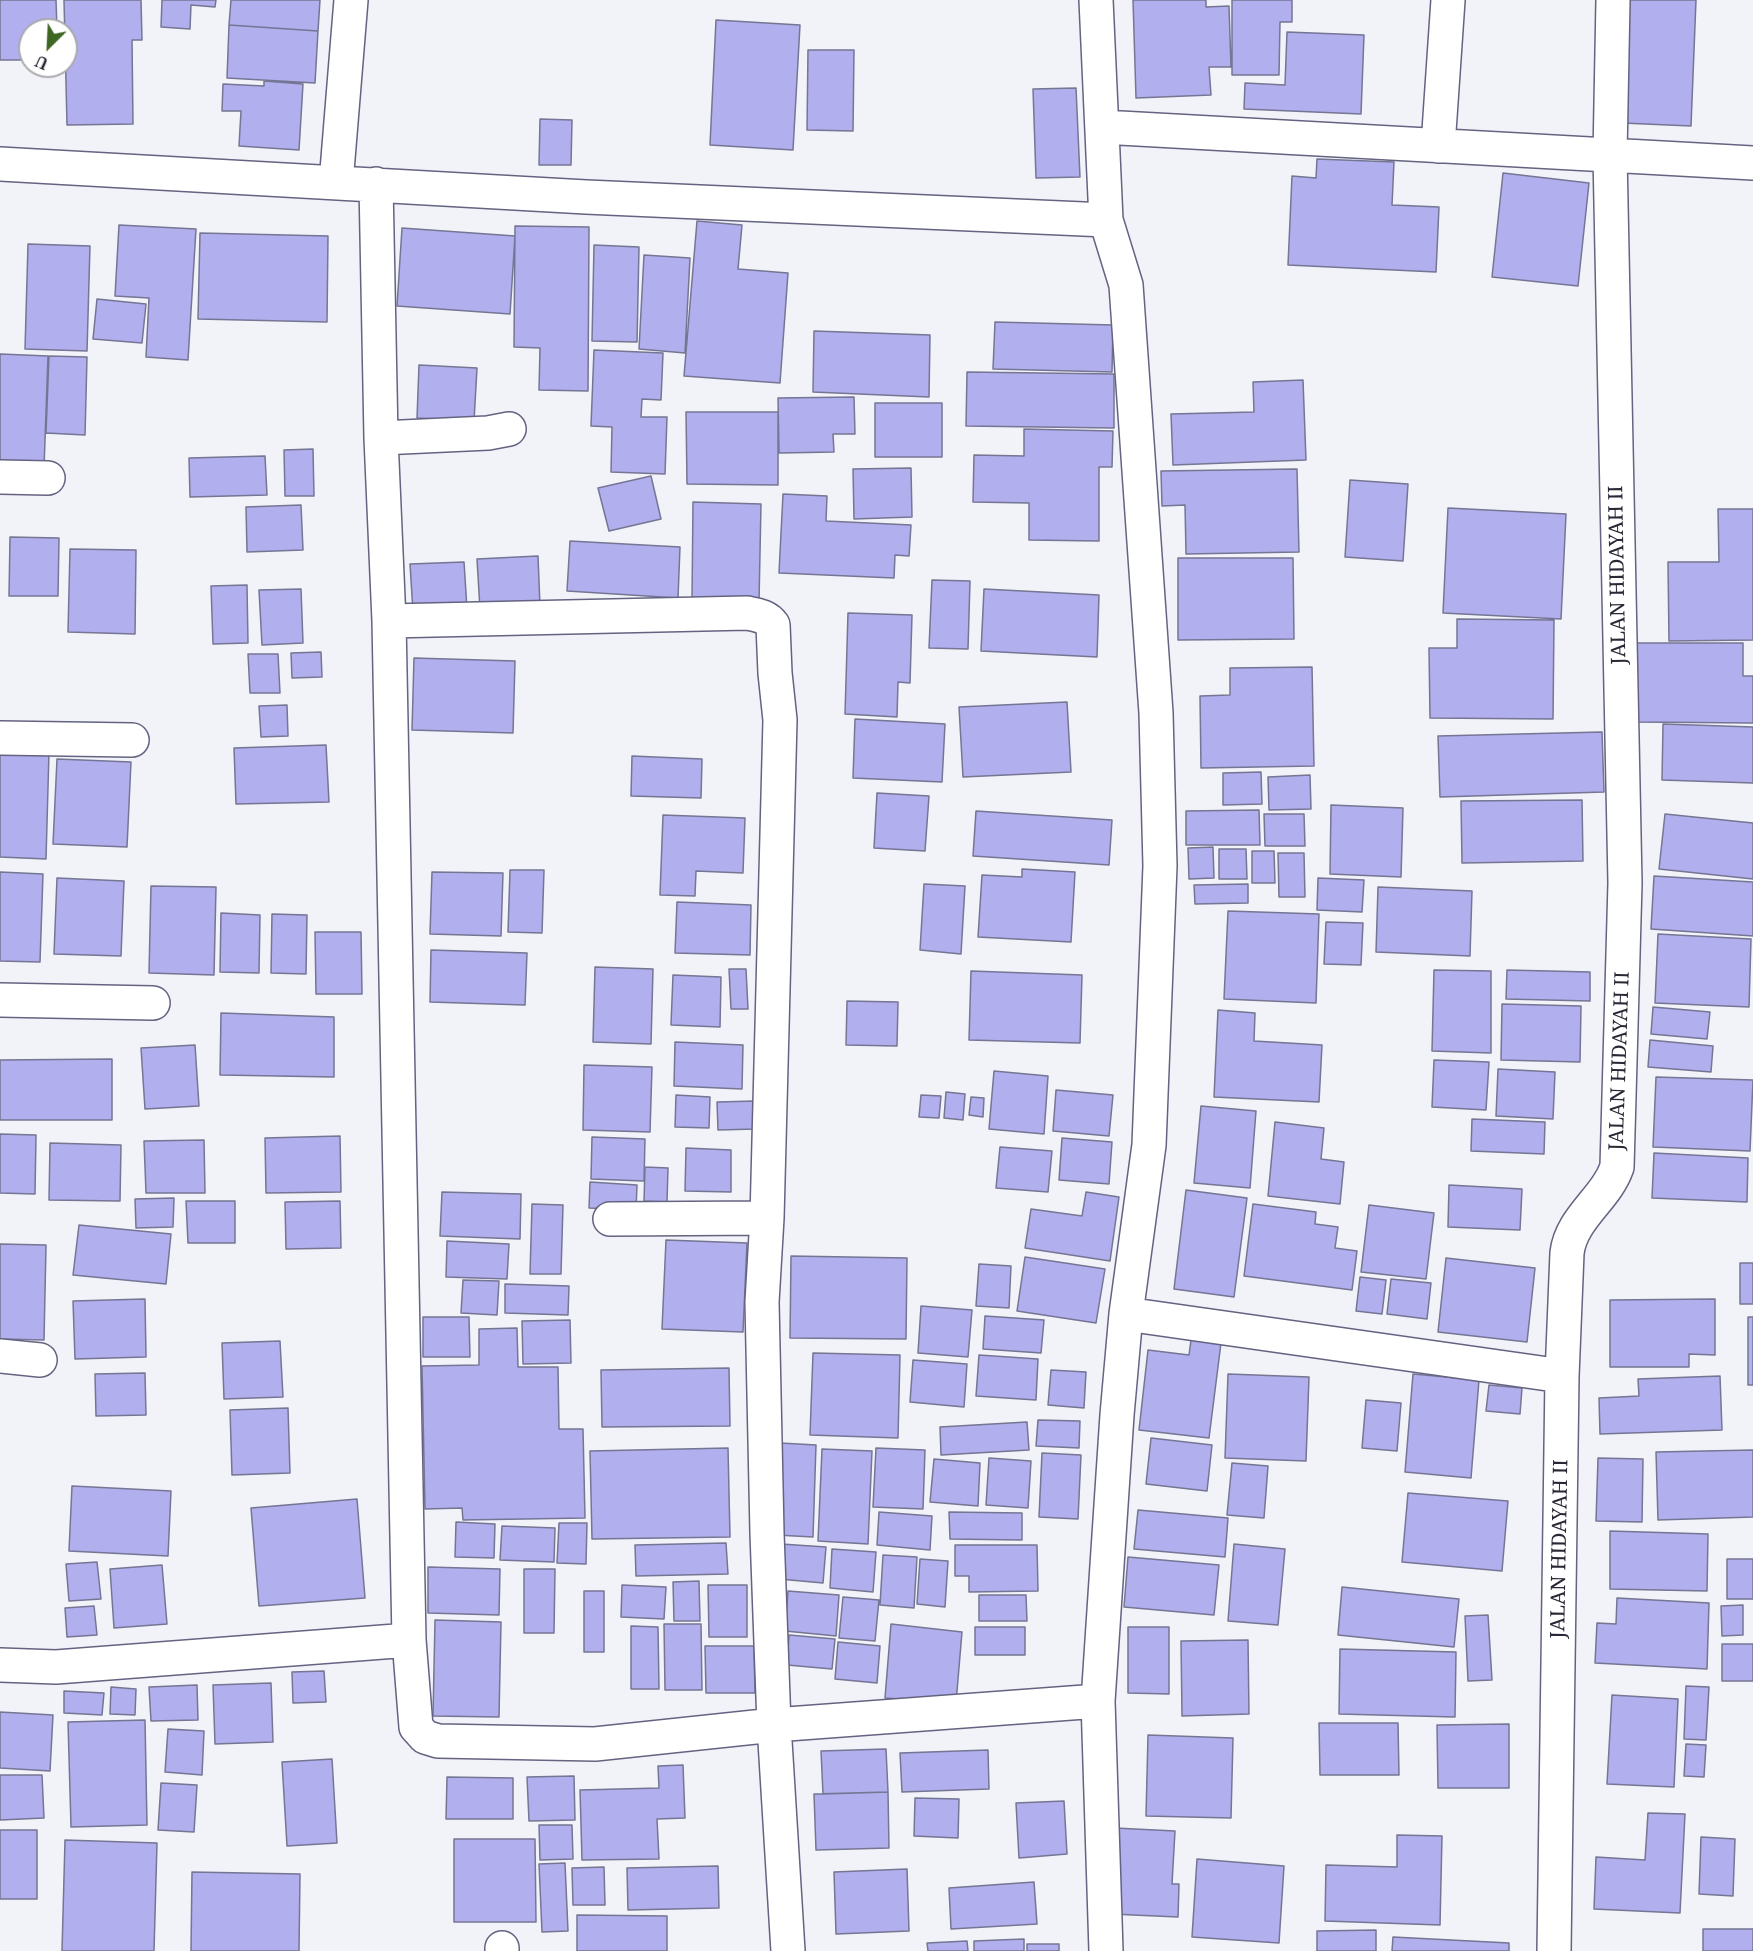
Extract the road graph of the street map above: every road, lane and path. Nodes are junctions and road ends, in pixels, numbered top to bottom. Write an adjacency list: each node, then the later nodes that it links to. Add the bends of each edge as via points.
1 (351, 0): 10 (street)
2 (1096, 0): 5 (street)
3 (1448, 0): 6 (street)
4 (1613, 0): 7 (street, JALAN HIDAYAH II)
5 (1102, 127): 6 (street); 12 (street)
6 (1438, 146): 7 (street)
7 (1610, 155): 8 (street); 27 (street, JALAN HIDAYAH II, via 1625,883 1617,1167 1569,1241)
8 (1753, 163)
9 (0, 164): 10 (street)
10 (336, 183): 11 (street)
11 (376, 184): 12 (street); 14 (street)
12 (1106, 220): 24 (street, via 1126,285 1156,713 1160,866 1149,1145)
13 (509, 429): 14 (street)
14 (381, 438): 17 (street)
15 (0, 477): 16 (street)
16 (48, 478)
17 (388, 621): 22 (street, via 747,613 765,618 773,625 780,720); 28 (street)
18 (0, 738): 19 (street)
19 (132, 740)
20 (0, 1000): 21 (street)
21 (153, 1004)
22 (767, 1218): 23 (street); 31 (street, via 762,1302)
23 (610, 1219)
24 (1126, 1314): 27 (street); 30 (street)
25 (0, 1356): 26 (street)
26 (40, 1360)
27 (1562, 1376): 34 (street, JALAN HIDAYAH II)
28 (410, 1640): 29 (street, via 56,1667); 31 (street, via 416,1727 425,1737 438,1741 595,1744)
29 (0, 1665)
30 (1098, 1701): 31 (street); 33 (street)
31 (774, 1725): 32 (street)
32 (788, 1951)
33 (1106, 1951)
34 (1554, 1951)

